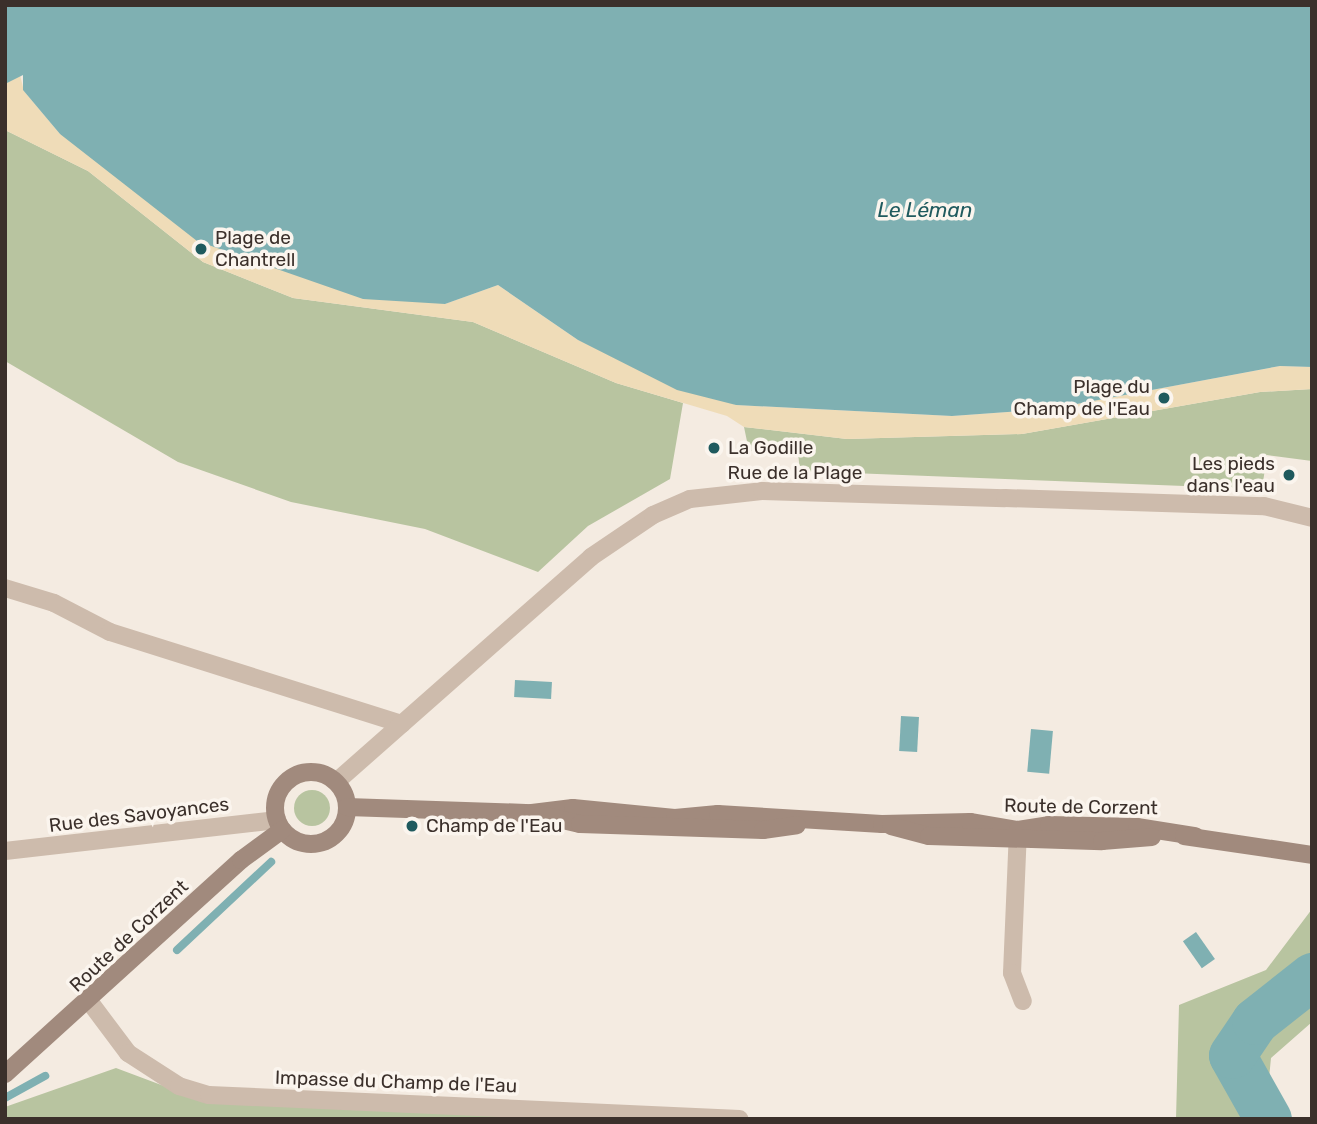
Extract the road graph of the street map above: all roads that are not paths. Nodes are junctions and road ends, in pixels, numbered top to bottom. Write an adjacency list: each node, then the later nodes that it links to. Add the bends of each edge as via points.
1 (1312, 518): 3 (street, Rue de la Plage, via 1250,506 762,491 709,495 653,515 602,548)
2 (5, 588): 3 (street, via 54,603 110,632)
3 (401, 724): 4 (street, Rue de la Plage)
4 (336, 782): 5 (street); 6 (street, via 317,773 295,776 277,797)
5 (347, 807): 6 (street, via 342,826 323,842 298,842); 7 (street, Route de Corzent, via 532,813 573,808 674,818 718,814 882,824 970,822)
6 (280, 825): 8 (street, Rue des Savoyances); 10 (street, Route de Corzent)
7 (1017, 834): 9 (street, Route de Corzent, via 1049,825 1137,827); 11 (street, via 1013,974)
8 (5, 851)
9 (1312, 855)
10 (89, 1001): 12 (street, Route de Corzent); 13 (street, Impasse du Champ de l'Eau, via 128,1053 179,1086 209,1095)
11 (1023, 1001)
12 (5, 1074)
13 (739, 1119)

